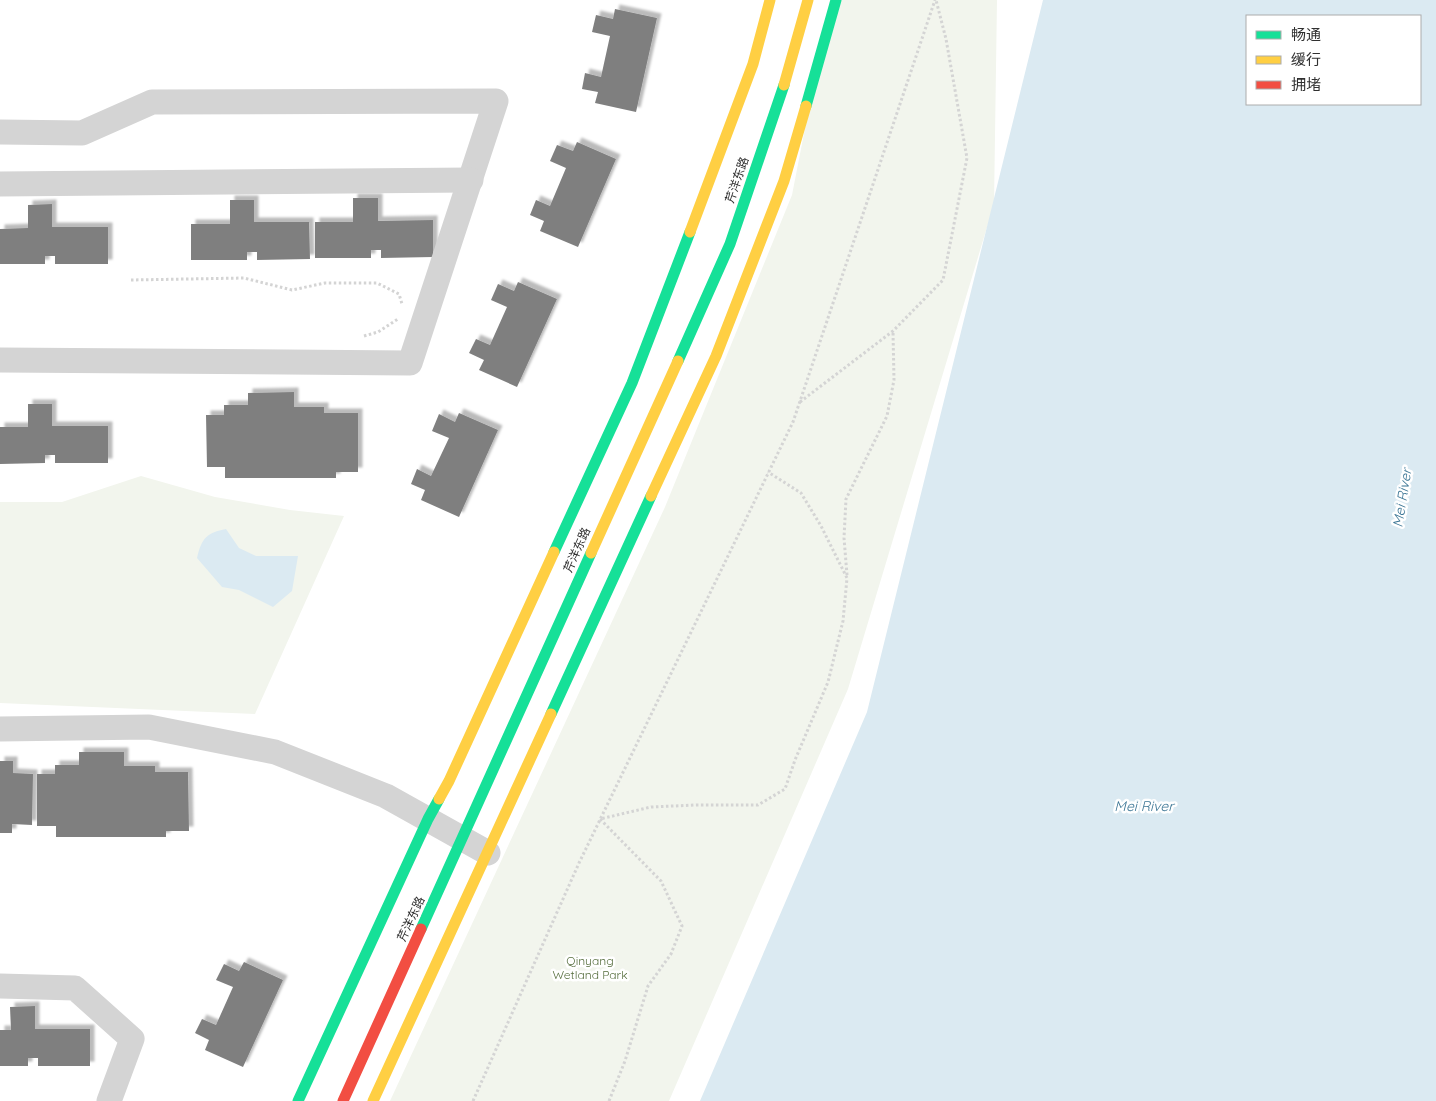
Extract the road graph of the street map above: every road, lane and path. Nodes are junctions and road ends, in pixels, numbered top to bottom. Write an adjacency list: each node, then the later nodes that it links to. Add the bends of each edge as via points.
1 (770, 0): 18 (main road, via 753,64 632,383 449,781)
2 (808, 0): 20 (main road, 芹洋东路, via 782,91 730,244)
3 (836, 0): 21 (main road, via 784,181 716,356)
4 (935, 0): 11 (path, via 946,39 967,158 943,280); 14 (path)
5 (0, 132): 6 (street, via 82,133 152,102 496,101)
6 (471, 180): 7 (street); 13 (street, via 410,363)
7 (0, 184)
8 (131, 280): 9 (path, via 244,278 292,290 326,283 377,283 399,294)
9 (403, 307)
10 (406, 314): 12 (path, via 378,332)
11 (893, 331): 14 (path); 16 (path, via 894,380 887,416 846,499)
12 (360, 337)
13 (0, 360)
14 (799, 402): 15 (path, via 793,422)
15 (768, 472): 16 (path, via 801,493); 19 (path)
16 (847, 578): 19 (path, via 843,621 828,682 785,789 758,805 651,808)
17 (0, 728): 18 (street, via 149,727 275,752 386,796)
18 (428, 819): 20 (street); 24 (main road)
19 (600, 819): 27 (path); 28 (path, via 661,881 682,926 671,954 648,986)
20 (463, 839): 21 (street); 25 (main road, 芹洋东路)
21 (488, 853): 26 (main road)
22 (0, 986): 23 (street, via 75,988 132,1039)
23 (109, 1101)
24 (298, 1101)
25 (343, 1101)
26 (373, 1101)
27 (473, 1101)
28 (609, 1101)

